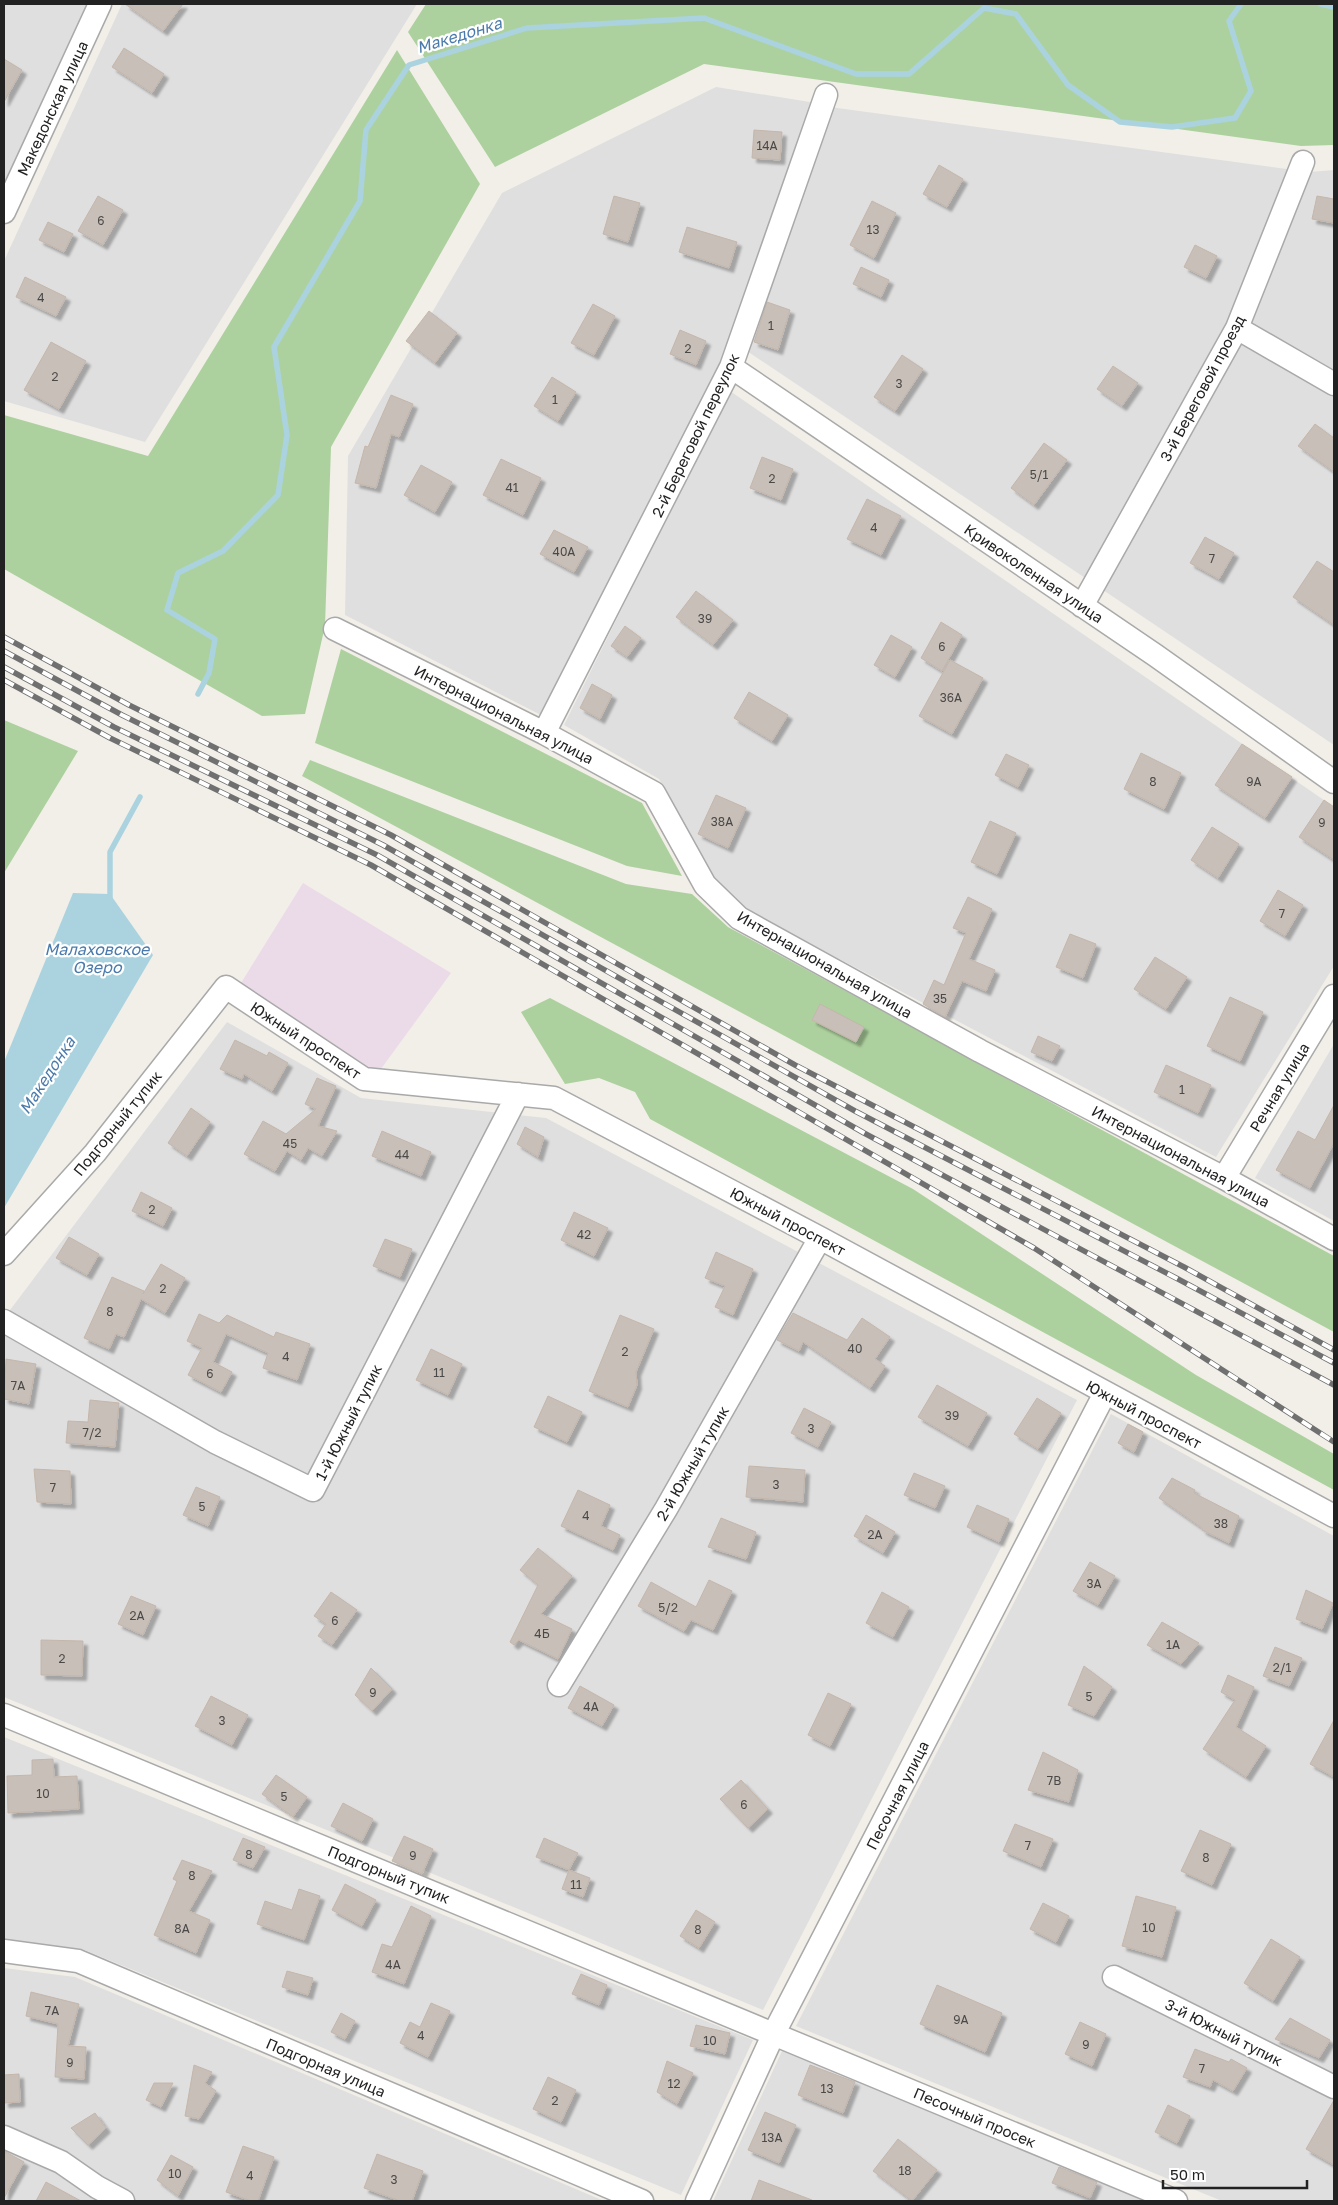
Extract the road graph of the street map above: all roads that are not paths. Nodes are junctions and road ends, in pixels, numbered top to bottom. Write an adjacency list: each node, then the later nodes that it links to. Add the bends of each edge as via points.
1 (100, 4): 4 (street, Македонская улица)
2 (826, 96): 6 (street, 2-й Береговой переулок)
3 (1303, 162): 5 (street, 3-й Береговой проезд)
4 (4, 212)
5 (1237, 328): 7 (street); 8 (street, 3-й Береговой проезд)
6 (731, 367): 8 (street, Кривоколенная улица); 10 (street, 2-й Береговой переулок)
7 (1334, 384)
8 (1082, 606): 11 (street, Кривоколенная улица)
9 (335, 629): 10 (street, Интернациональная улица)
10 (544, 733): 15 (street, Интернациональная улица, via 654,793 705,885 739,918 989,1056)
11 (1334, 782)
12 (226, 987): 14 (street, Южный проспект, via 364,1079); 18 (street, Подгорный тупик, via 96,1153)
13 (1334, 996): 15 (street, Речная улица)
14 (518, 1094): 16 (street, Южный проспект, via 554,1098); 19 (street, 1-й Южный тупик, via 313,1490 215,1442)
15 (1224, 1178): 17 (street, Интернациональная улица)
16 (820, 1238): 20 (street, Южный проспект); 22 (street, 2-й Южный тупик, via 666,1509)
17 (1334, 1239)
18 (4, 1254)
19 (4, 1321)
20 (1105, 1393): 21 (street, Южный проспект); 26 (street, Песочная улица)
21 (1334, 1516)
22 (558, 1685)
23 (4, 1715): 26 (street, Подгорный тупик)
24 (4, 1952): 30 (street, Подгорная улица, via 78,1961)
25 (1114, 1977): 27 (street, 3-й Южный тупик)
26 (774, 2033): 31 (street, Песочная улица); 32 (street, Песочный просек)
27 (1334, 2087)
28 (4, 2137): 29 (street, via 61,2162)
29 (124, 2201)
30 (642, 2201)
31 (697, 2201)
32 (1176, 2201)

